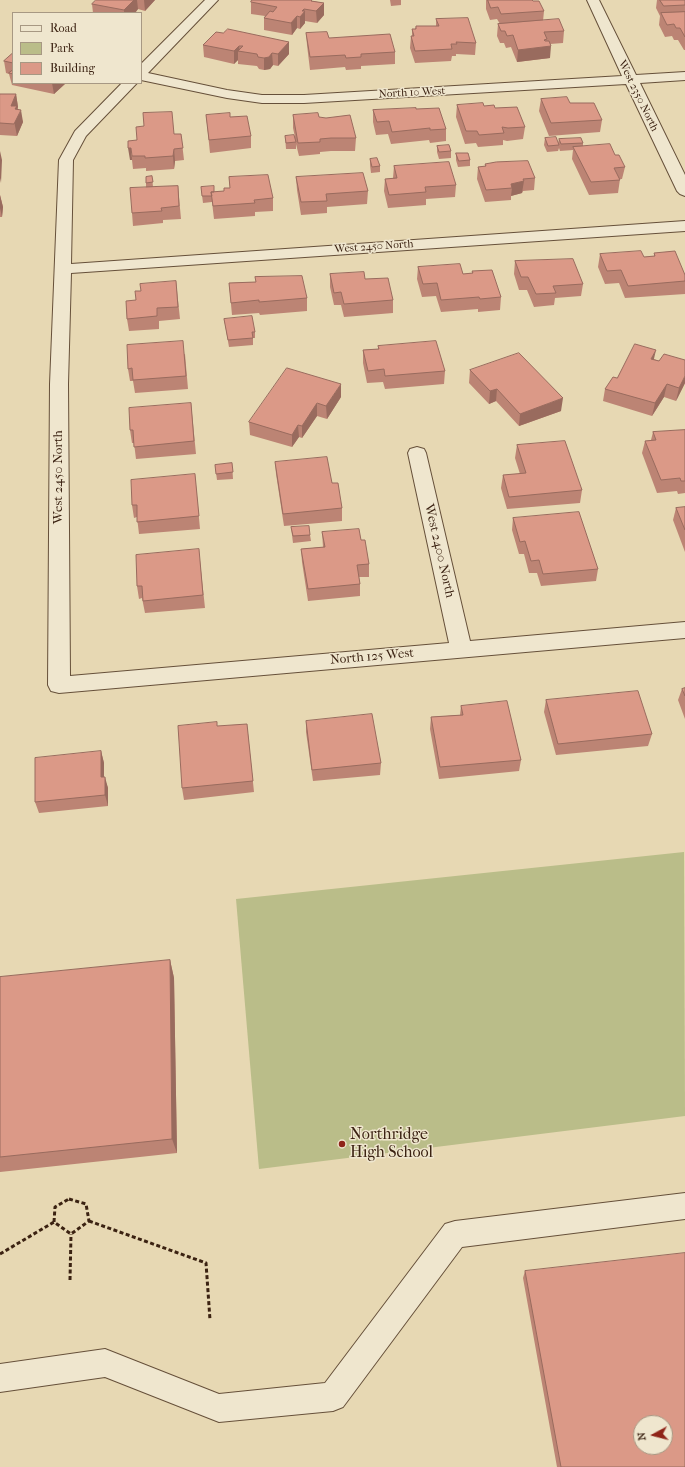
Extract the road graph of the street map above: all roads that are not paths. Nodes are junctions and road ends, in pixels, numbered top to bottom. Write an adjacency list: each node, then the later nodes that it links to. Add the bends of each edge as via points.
1 (212, 0): 3 (street)
2 (593, 0): 6 (street, West 2350 North)
3 (142, 71)
4 (142, 76): 6 (street, North 10 West, via 262,99)
5 (685, 76): 6 (street, North 10 West)
6 (630, 80): 8 (street, West 2350 North)
7 (129, 84): 10 (street, West 2450 North, via 80,134 66,160)
8 (685, 191)
9 (685, 226): 10 (street, West 2450 North)
10 (64, 269): 14 (street, West 2450 North, via 59,384)
11 (417, 453): 13 (street, West 2400 North)
12 (685, 630): 13 (street, North 125 West)
13 (461, 649): 14 (street, North 125 West)
14 (59, 685)
15 (685, 1206): 16 (lane, via 455,1234 333,1397 219,1408 105,1363)
16 (0, 1378)

